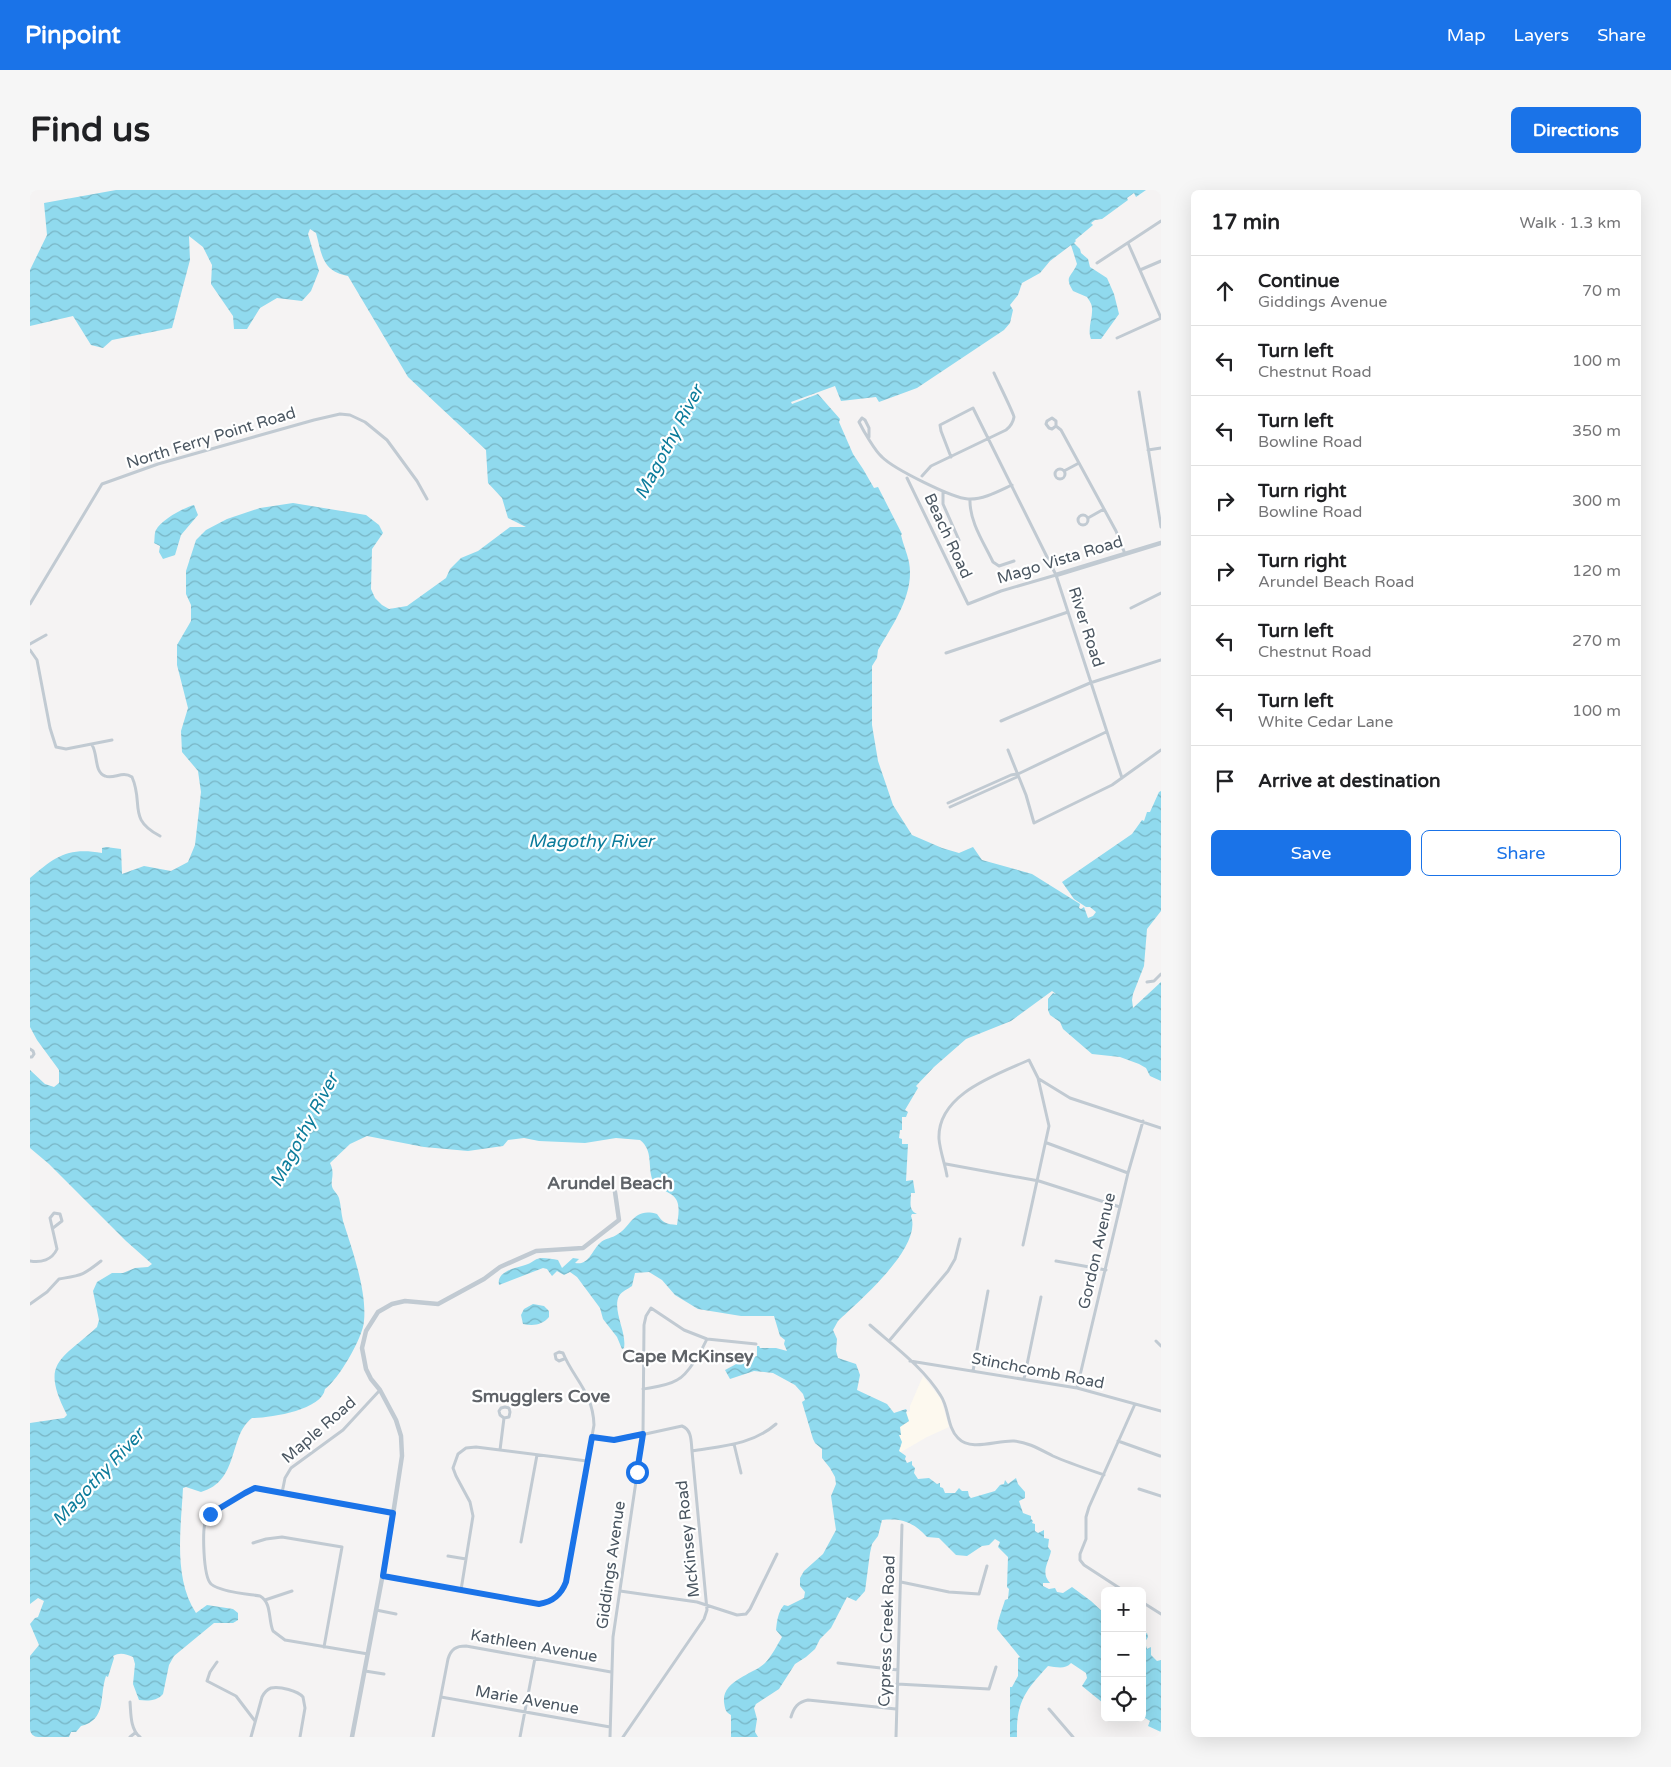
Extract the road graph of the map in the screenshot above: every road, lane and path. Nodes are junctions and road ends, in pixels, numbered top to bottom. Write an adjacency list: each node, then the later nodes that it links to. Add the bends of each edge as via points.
1 (1161, 221): 2 (street)
2 (1128, 243): 4 (street); 5 (street)
3 (1161, 261): 5 (street)
4 (1097, 263)
5 (1140, 270): 7 (street)
6 (1161, 303): 7 (street)
7 (1155, 305): 8 (street)
8 (1161, 318): 9 (street)
9 (1117, 338)
10 (994, 373): 14 (street, via 1014,416 1006,430)
11 (1139, 392): 16 (street)
12 (1056, 426): 18 (street)
13 (869, 438): 13 (street, via 869,428 861,419 860,422); 23 (street, via 882,458)
14 (988, 438): 17 (street); 17 (street, River Road, via 973,408 940,425); 22 (street, River Road)
15 (1161, 448): 16 (street)
16 (1148, 450): 28 (street)
17 (951, 457): 20 (street, via 928,469)
18 (1079, 463): 19 (street); 26 (street)
19 (1064, 471)
20 (922, 476)
21 (907, 478): 36 (street, Beach Road)
22 (1012, 485): 25 (street); 33 (street, River Road)
23 (943, 492): 25 (street); 29 (street, via 943,504)
24 (427, 499): 35 (street, North Ferry Point Road, via 387,440 365,422 340,414 314,420 158,464 102,484)
25 (970, 499): 32 (street, via 972,517 993,562 999,566)
26 (1104, 509): 27 (street); 31 (street)
27 (1088, 518)
28 (1161, 527)
29 (959, 540)
30 (1161, 543): 31 (street, Mago Vista Road)
31 (1125, 554): 33 (street, Mago Vista Road)
32 (1014, 561)
33 (1056, 575): 36 (street, Mago Vista Road); 38 (street, River Road)
34 (1161, 593): 37 (street)
35 (30, 604)
36 (968, 604)
37 (1131, 608)
38 (1068, 612): 42 (street); 44 (street, River Road)
39 (46, 635): 40 (street)
40 (30, 644)
41 (30, 650): 48 (street, via 37,660 56,747)
42 (946, 653)
43 (1161, 660): 44 (street)
44 (1090, 683): 45 (street); 46 (street, River Road)
45 (1001, 722)
46 (1106, 732): 51 (street); 52 (street, River Road)
47 (112, 740): 48 (street)
48 (92, 744): 54 (street, via 101,774 110,777 128,774 132,777 142,823)
49 (1008, 750): 51 (street)
50 (1161, 750): 52 (street)
51 (1018, 774): 52 (street, via 1034,823); 53 (street)
52 (1122, 778)
53 (949, 805)
54 (160, 836)
55 (1161, 974): 56 (street, via 1154,981)
56 (1147, 982)
57 (30, 1049): 58 (street, via 34,1054)
58 (30, 1057)
59 (1038, 1078): 60 (street, via 1070,1098); 62 (street, via 1049,1126); 63 (street, via 1029,1060 961,1094 941,1123 939,1139)
60 (1143, 1121): 61 (street); 64 (street, Gordon Avenue)
61 (1161, 1128)
62 (1047, 1143): 64 (street); 66 (street)
63 (946, 1164): 65 (street); 66 (street)
64 (1128, 1173): 68 (street, Gordon Avenue)
65 (947, 1176)
66 (1039, 1181): 68 (street); 71 (street)
67 (614, 1192): 91 (street, via 619,1220 583,1248 536,1251 500,1267 438,1304 398,1302 378,1312 366,1331 362,1348 368,1374)
68 (1120, 1207): 75 (street, Gordon Avenue)
69 (53, 1228): 69 (street, via 51,1215 60,1214 62,1221); 72 (street, via 56,1252 48,1259)
70 (960, 1239): 82 (street, via 955,1259 948,1270)
71 (1024, 1245)
72 (30, 1261)
73 (101, 1261): 78 (street, via 84,1274 59,1279)
74 (1056, 1262): 75 (street)
75 (1106, 1270): 89 (street, Gordon Avenue)
76 (988, 1291): 87 (street)
77 (1040, 1297): 88 (street)
78 (30, 1304)
79 (870, 1325): 82 (street)
80 (706, 1339): 83 (street); 90 (street, via 681,1378); 90 (street, Giddings Avenue, via 684,1330 651,1308 644,1325)
81 (1156, 1341): 84 (street)
82 (889, 1342): 86 (street)
83 (756, 1344)
84 (1161, 1346)
85 (564, 1359): 97 (street, via 570,1364 590,1402 594,1417)
86 (910, 1361): 87 (street, Stinchcomb Road); 106 (street, via 934,1385 953,1430 964,1442 974,1445 1015,1441)
87 (973, 1370): 88 (street, Stinchcomb Road)
88 (1024, 1379): 89 (street, Stinchcomb Road)
89 (1077, 1388): 92 (street, Stinchcomb Road)
90 (643, 1389): 96 (street, Giddings Avenue)
91 (380, 1390): 108 (street, Maple Road, via 343,1430 291,1468); 110 (street, via 396,1420 401,1441 401,1466)
92 (1135, 1404): 93 (street, Stinchcomb Road); 98 (street)
93 (1161, 1411)
94 (504, 1418): 100 (street)
95 (776, 1424): 99 (street, via 762,1435)
96 (643, 1434): 97 (street, via 614,1440); 101 (street, McKinsey Road, via 682,1426 690,1432); 123 (street, Giddings Avenue)
97 (592, 1437): 104 (street)
98 (1118, 1441): 103 (street); 106 (street)
99 (734, 1444): 101 (street); 105 (street)
100 (500, 1450): 102 (street); 116 (street, via 466,1448 458,1454 454,1464 455,1474 473,1514)
101 (692, 1451): 125 (street, McKinsey Road)
102 (537, 1455): 104 (street); 112 (street)
103 (1160, 1456)
104 (587, 1461): 121 (street, via 566,1581 558,1595 547,1602 535,1604)
105 (741, 1473)
106 (1104, 1475): 120 (street, via 1086,1517 1087,1534 1080,1560)
107 (1139, 1489): 109 (street)
108 (282, 1492): 110 (street); 124 (street, via 254,1489 210,1514 205,1522 204,1542 210,1583)
109 (1161, 1496)
110 (393, 1513): 118 (street)
111 (902, 1525): 119 (street, Cypress Creek Road)
112 (521, 1542)
113 (253, 1544): 130 (street, via 282,1537 342,1548)
114 (777, 1554): 125 (street, via 746,1614 737,1615)
115 (448, 1556): 116 (street)
116 (466, 1559): 121 (street)
117 (988, 1566): 119 (street, via 979,1594 949,1592)
118 (383, 1576): 121 (street); 127 (street)
119 (901, 1582): 136 (street, Cypress Creek Road)
120 (1118, 1587)
121 (461, 1590)
122 (292, 1591): 124 (street)
123 (620, 1591): 125 (street); 138 (street, Giddings Avenue)
124 (265, 1600): 130 (street, via 272,1628 278,1637)
125 (707, 1605): 158 (street, McKinsey Road, via 704,1619)
126 (1146, 1605): 129 (street)
127 (376, 1610): 128 (street); 131 (street)
128 (396, 1614)
129 (1161, 1614)
130 (324, 1647): 131 (street)
131 (368, 1654): 137 (street)
132 (535, 1658): 138 (street, Kathleen Avenue); 141 (street, Kathleen Avenue, via 466,1646 453,1649); 145 (street)
133 (217, 1662): 147 (street, via 207,1681 236,1696)
134 (838, 1663): 136 (street)
135 (996, 1667): 140 (street, via 989,1689)
136 (898, 1670): 140 (street, Cypress Creek Road)
137 (365, 1671): 139 (street); 154 (street)
138 (611, 1672): 148 (street, Giddings Avenue)
139 (384, 1674)
140 (897, 1684): 143 (street, Cypress Creek Road)
141 (441, 1697): 145 (street, Marie Avenue); 155 (street)
142 (130, 1702): 149 (street)
143 (896, 1709): 146 (street, via 808,1700 800,1701); 159 (street, Cypress Creek Road)
144 (1049, 1710): 160 (street)
145 (524, 1712): 148 (street, Marie Avenue); 156 (street)
146 (791, 1717)
147 (255, 1721): 152 (street); 153 (street, via 266,1691 275,1688 299,1693 305,1704)
148 (610, 1727): 157 (street, Giddings Avenue)
149 (135, 1733): 150 (street); 151 (street)
150 (130, 1737)
151 (140, 1737)
152 (251, 1737)
153 (300, 1737)
154 (352, 1737)
155 (433, 1737)
156 (520, 1737)
157 (610, 1737)
158 (624, 1737)
159 (896, 1737)
160 (1073, 1737)

